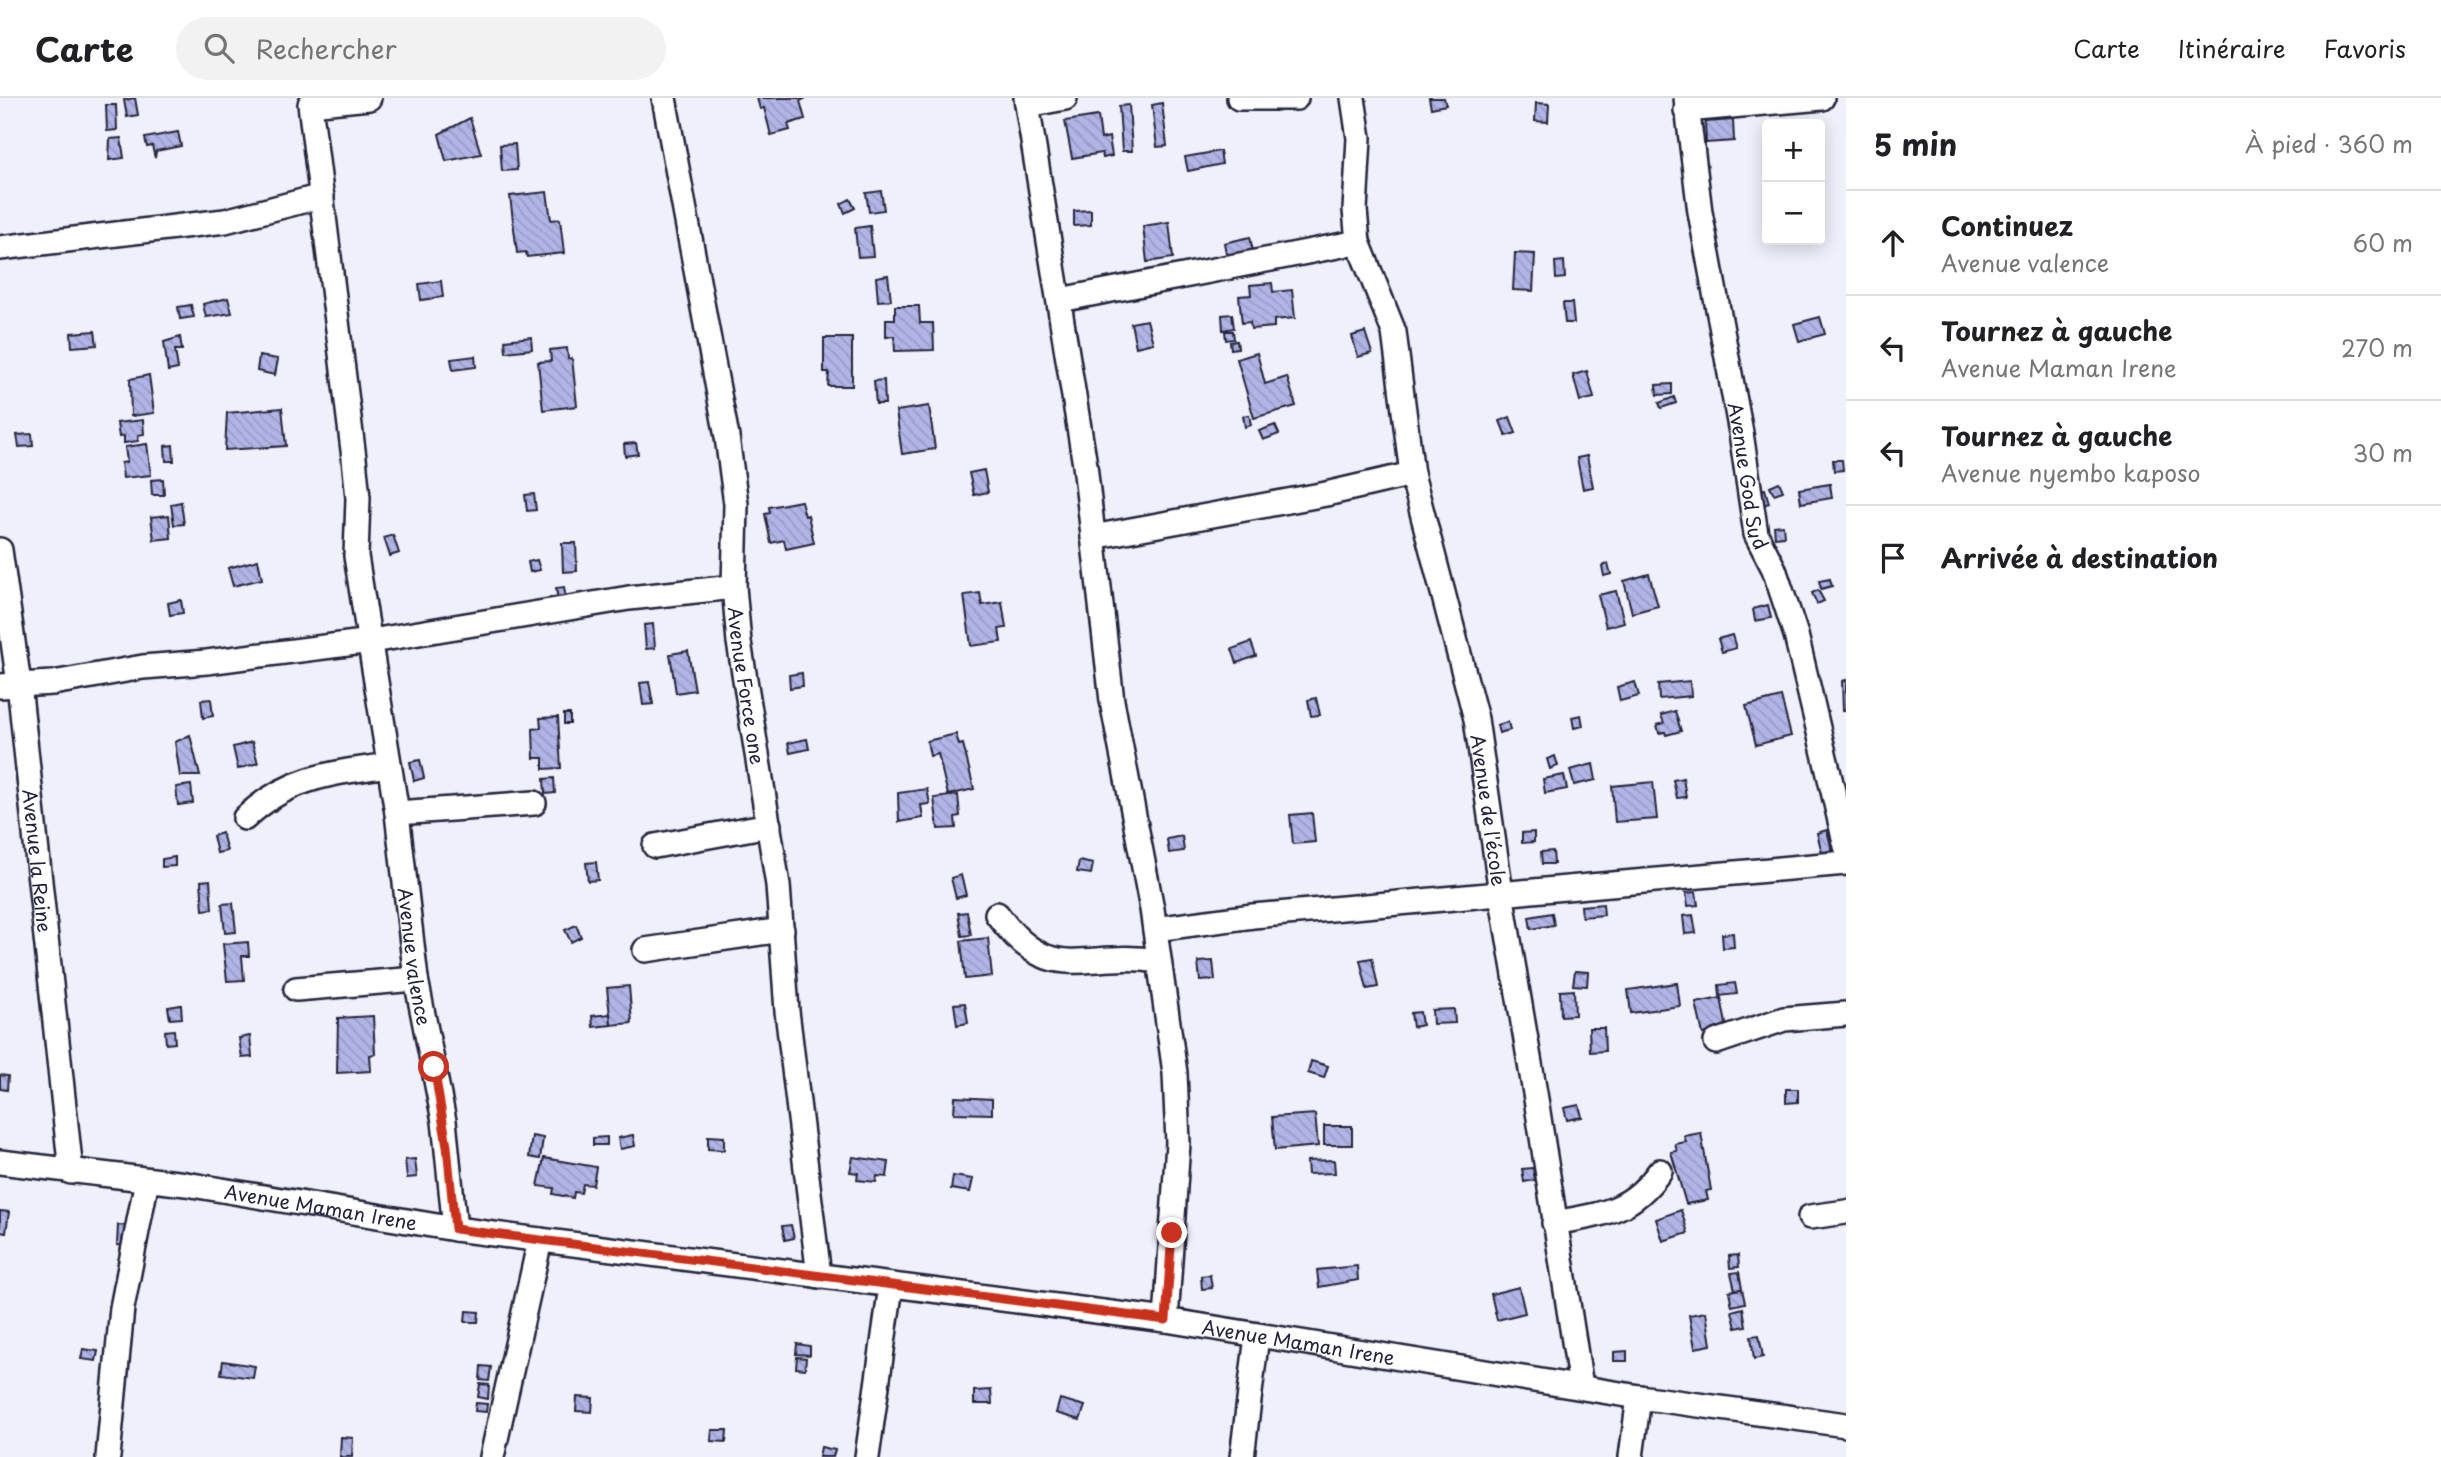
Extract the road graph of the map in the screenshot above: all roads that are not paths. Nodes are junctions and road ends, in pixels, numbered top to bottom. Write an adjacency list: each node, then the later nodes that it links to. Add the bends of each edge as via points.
1 (369, 98): 11 (street, Avenue valence, via 310,104)
2 (664, 98): 18 (street, Avenue Force one, via 727,437 736,504)
3 (1065, 98): 9 (street)
4 (1239, 98): 5 (street)
5 (1296, 98)
6 (1335, 98): 7 (street)
7 (1353, 98): 12 (street, Avenue de l'école, via 1359,138)
8 (1822, 98): 10 (street)
9 (1027, 101): 14 (street)
10 (1686, 104): 27 (street, Avenue God Sud, via 1700,212 1756,534 1774,569 1796,635)
11 (322, 196): 13 (street, via 225,221); 19 (street, Avenue valence, via 357,485 356,556)
12 (1358, 242): 14 (street); 15 (street, Avenue de l'école, via 1394,332)
13 (0, 248)
14 (1060, 300): 16 (street)
15 (1412, 474): 16 (street); 29 (street, Avenue de l'école, via 1476,719)
16 (1093, 537): 31 (street, via 1112,701)
17 (0, 550): 20 (street, Avenue la Reine)
18 (733, 587): 19 (street, via 629,598); 25 (street, Avenue Force one)
19 (371, 641): 20 (street); 21 (street, Avenue valence)
20 (9, 685): 41 (street, Avenue la Reine)
21 (389, 765): 23 (street, Avenue valence); 24 (street, via 298,783 267,798)
22 (534, 803): 23 (street)
23 (397, 813): 35 (street, Avenue valence)
24 (245, 818)
25 (769, 825): 26 (street); 32 (street, Avenue Force one)
26 (655, 846)
27 (1846, 846)
28 (1846, 863): 29 (street)
29 (1500, 893): 31 (street); 45 (street, Avenue de l'école)
30 (997, 914): 34 (street, via 1024,944 1055,962 1128,956)
31 (1155, 929): 34 (street)
32 (782, 930): 33 (street); 48 (street, Avenue Force one, via 787,1011)
33 (645, 950)
34 (1158, 961): 50 (street, via 1175,1073 1178,1143)
35 (416, 979): 36 (street); 46 (street, Avenue valence, via 444,1121)
36 (296, 989)
37 (1846, 1014): 38 (street, via 1784,1019)
38 (1716, 1042)
39 (0, 1162): 41 (street, Avenue Maman Irene)
40 (1660, 1171): 45 (street, via 1632,1203 1600,1215)
41 (71, 1172): 42 (street, Avenue Maman Irene)
42 (148, 1180): 46 (street, Avenue Maman Irene); 55 (street, via 122,1308)
43 (1846, 1212): 44 (street)
44 (1810, 1217)
45 (1554, 1223): 52 (street, Avenue de l'école)
46 (455, 1229): 47 (street, Avenue Maman Irene)
47 (540, 1240): 48 (street, Avenue Maman Irene); 56 (street)
48 (819, 1276): 49 (street, Avenue Maman Irene)
49 (891, 1286): 50 (street, Avenue Maman Irene); 57 (street)
50 (1166, 1320): 51 (street, Avenue Maman Irene)
51 (1257, 1336): 52 (street, Avenue Maman Irene); 58 (street)
52 (1581, 1386): 53 (street, Avenue Maman Irene)
53 (1639, 1396): 54 (street, Avenue Maman Irene); 59 (street)
54 (1846, 1425)
55 (108, 1457)
56 (492, 1457)
57 (867, 1457)
58 (1242, 1457)
59 (1631, 1457)

